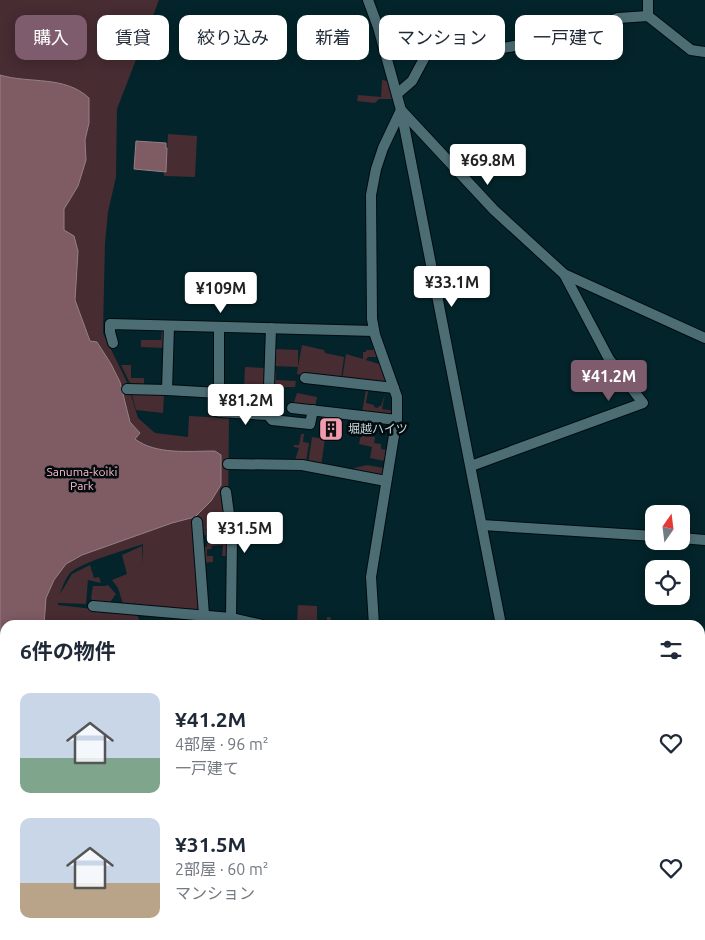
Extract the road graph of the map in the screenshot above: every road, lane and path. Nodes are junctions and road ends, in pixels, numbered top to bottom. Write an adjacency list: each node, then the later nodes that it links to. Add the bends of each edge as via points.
1 (368, 0): 5 (street)
2 (648, 0): 3 (street)
3 (648, 16): 4 (street, via 691,50); 5 (street, via 618,18 574,36 490,50 440,50 426,55 412,81)
4 (705, 52)
5 (397, 94): 6 (street)
6 (401, 110): 7 (street, via 494,210); 11 (street, via 383,148 372,195); 24 (street)
7 (564, 274): 12 (street); 24 (street, via 609,359 643,403)
8 (169, 326): 9 (street); 13 (street, via 108,324); 17 (street)
9 (219, 327): 10 (street); 18 (street)
10 (271, 328): 11 (street); 21 (street)
11 (374, 331): 15 (street)
12 (705, 338)
13 (113, 343)
14 (305, 378): 15 (street)
15 (394, 388): 22 (street)
16 (127, 389): 17 (street)
17 (167, 390): 18 (street)
18 (219, 393): 21 (street, via 219,412)
19 (292, 408): 20 (street)
20 (313, 410): 21 (street, via 310,424 272,420); 22 (street)
21 (268, 415)
22 (397, 420): 25 (street)
23 (228, 464): 25 (street, via 302,465)
24 (471, 466): 28 (street)
25 (386, 481): 36 (street, via 371,577)
26 (226, 492): 34 (street, via 232,536)
27 (197, 522): 33 (street)
28 (482, 525): 29 (street); 37 (street)
29 (645, 535)
30 (690, 539): 31 (street)
31 (705, 540)
32 (92, 606): 33 (street)
33 (204, 615): 34 (street)
34 (231, 618): 35 (street)
35 (240, 620)
36 (374, 620)
37 (500, 620)

